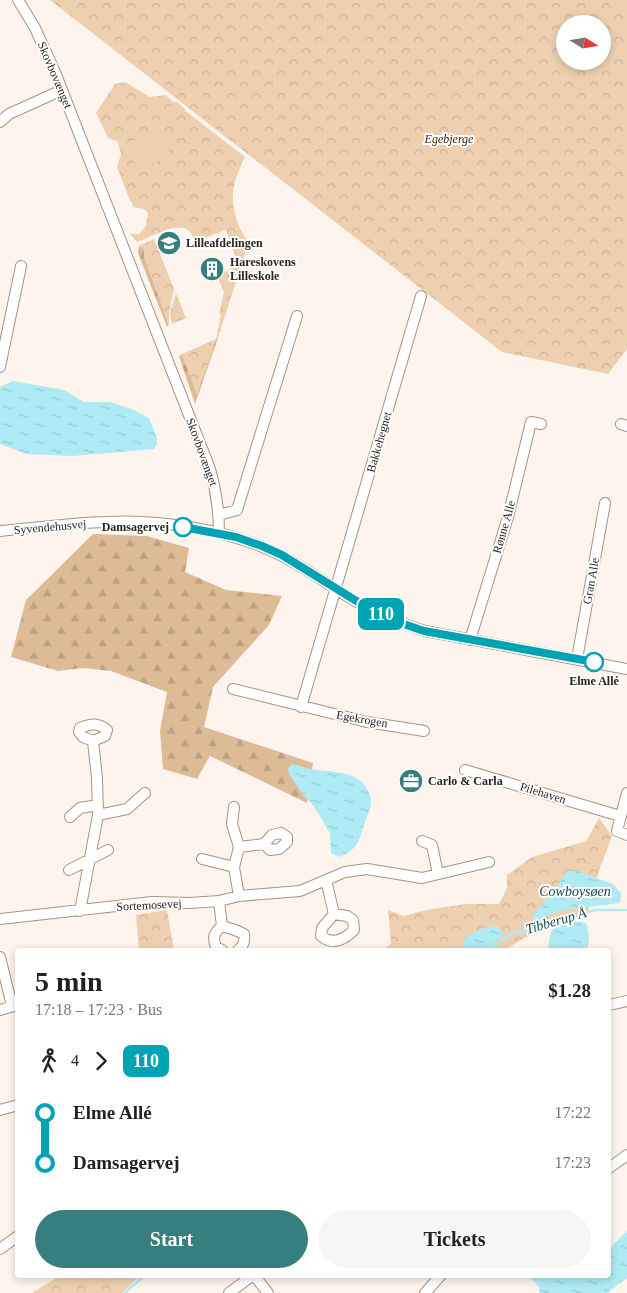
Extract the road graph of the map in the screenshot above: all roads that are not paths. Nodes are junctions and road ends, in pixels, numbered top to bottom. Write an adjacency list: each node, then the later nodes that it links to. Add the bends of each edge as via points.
1 (18, 0): 2 (street, Skovbovænget, via 35,28)
2 (62, 90): 3 (street, via 9,114); 10 (street, Skovbovænget, via 210,469)
3 (0, 122)
4 (21, 266): 7 (street)
5 (421, 296): 13 (street, Bakkehegnet)
6 (297, 316): 10 (street, via 237,510)
7 (0, 367)
8 (541, 424): 14 (street, Rønne Alle, via 531,422 508,517)
9 (605, 503): 15 (street, Gran Alle)
10 (219, 515): 12 (street, Skovbovænget)
11 (0, 531): 12 (street, Syvendehusvej, via 143,522)
12 (218, 533): 13 (street, via 275,552)
13 (337, 588): 14 (street, via 395,621 424,631); 18 (street)
14 (470, 640): 15 (street)
15 (577, 659): 16 (street)
16 (627, 668)
17 (232, 689): 18 (street, Egekrogen)
18 (301, 707): 19 (street, Egekrogen)
19 (424, 731)
20 (93, 741): 25 (street)
21 (465, 770): 26 (street, Pilehaven)
22 (145, 793): 25 (street, via 127,809)
23 (627, 793): 26 (street)
24 (234, 807): 31 (street, via 232,824)
25 (98, 810): 27 (street, via 80,808); 34 (street)
26 (620, 816): 28 (street, via 618,832)
27 (70, 817)
28 (627, 835)
29 (422, 841): 38 (street, via 432,844)
30 (264, 844): 31 (street)
31 (239, 847): 36 (street)
32 (108, 850): 34 (street)
33 (202, 859): 36 (street)
34 (88, 860): 37 (street); 42 (street)
35 (489, 862): 38 (street, Sortemosevej)
36 (234, 867): 40 (street)
37 (69, 870)
38 (438, 874): 39 (street, Sortemosevej, via 422,878 367,869 345,872)
39 (326, 880): 40 (street, Sortemosevej, via 300,891); 43 (street)
40 (239, 896): 41 (street, Sortemosevej)
41 (219, 900): 42 (street, Sortemosevej, via 152,902); 45 (street)
42 (80, 910): 44 (street, Sortemosevej)
43 (334, 914)
44 (0, 919)
45 (222, 926): 46 (street, via 213,938); 47 (street, via 244,934)
46 (219, 948)
47 (242, 948)
48 (0, 957): 51 (street)
49 (627, 1001): 50 (street)
50 (611, 1005)
51 (15, 1006): 52 (street)
52 (0, 1010)
53 (15, 1106): 54 (street)
54 (0, 1110)
55 (627, 1155): 56 (street)
56 (611, 1167)
57 (15, 1238): 58 (street)
58 (0, 1249)
59 (249, 1278): 62 (street)
60 (256, 1278): 63 (street)
61 (438, 1278): 64 (street)
62 (229, 1293)
63 (268, 1293)
64 (425, 1293)

